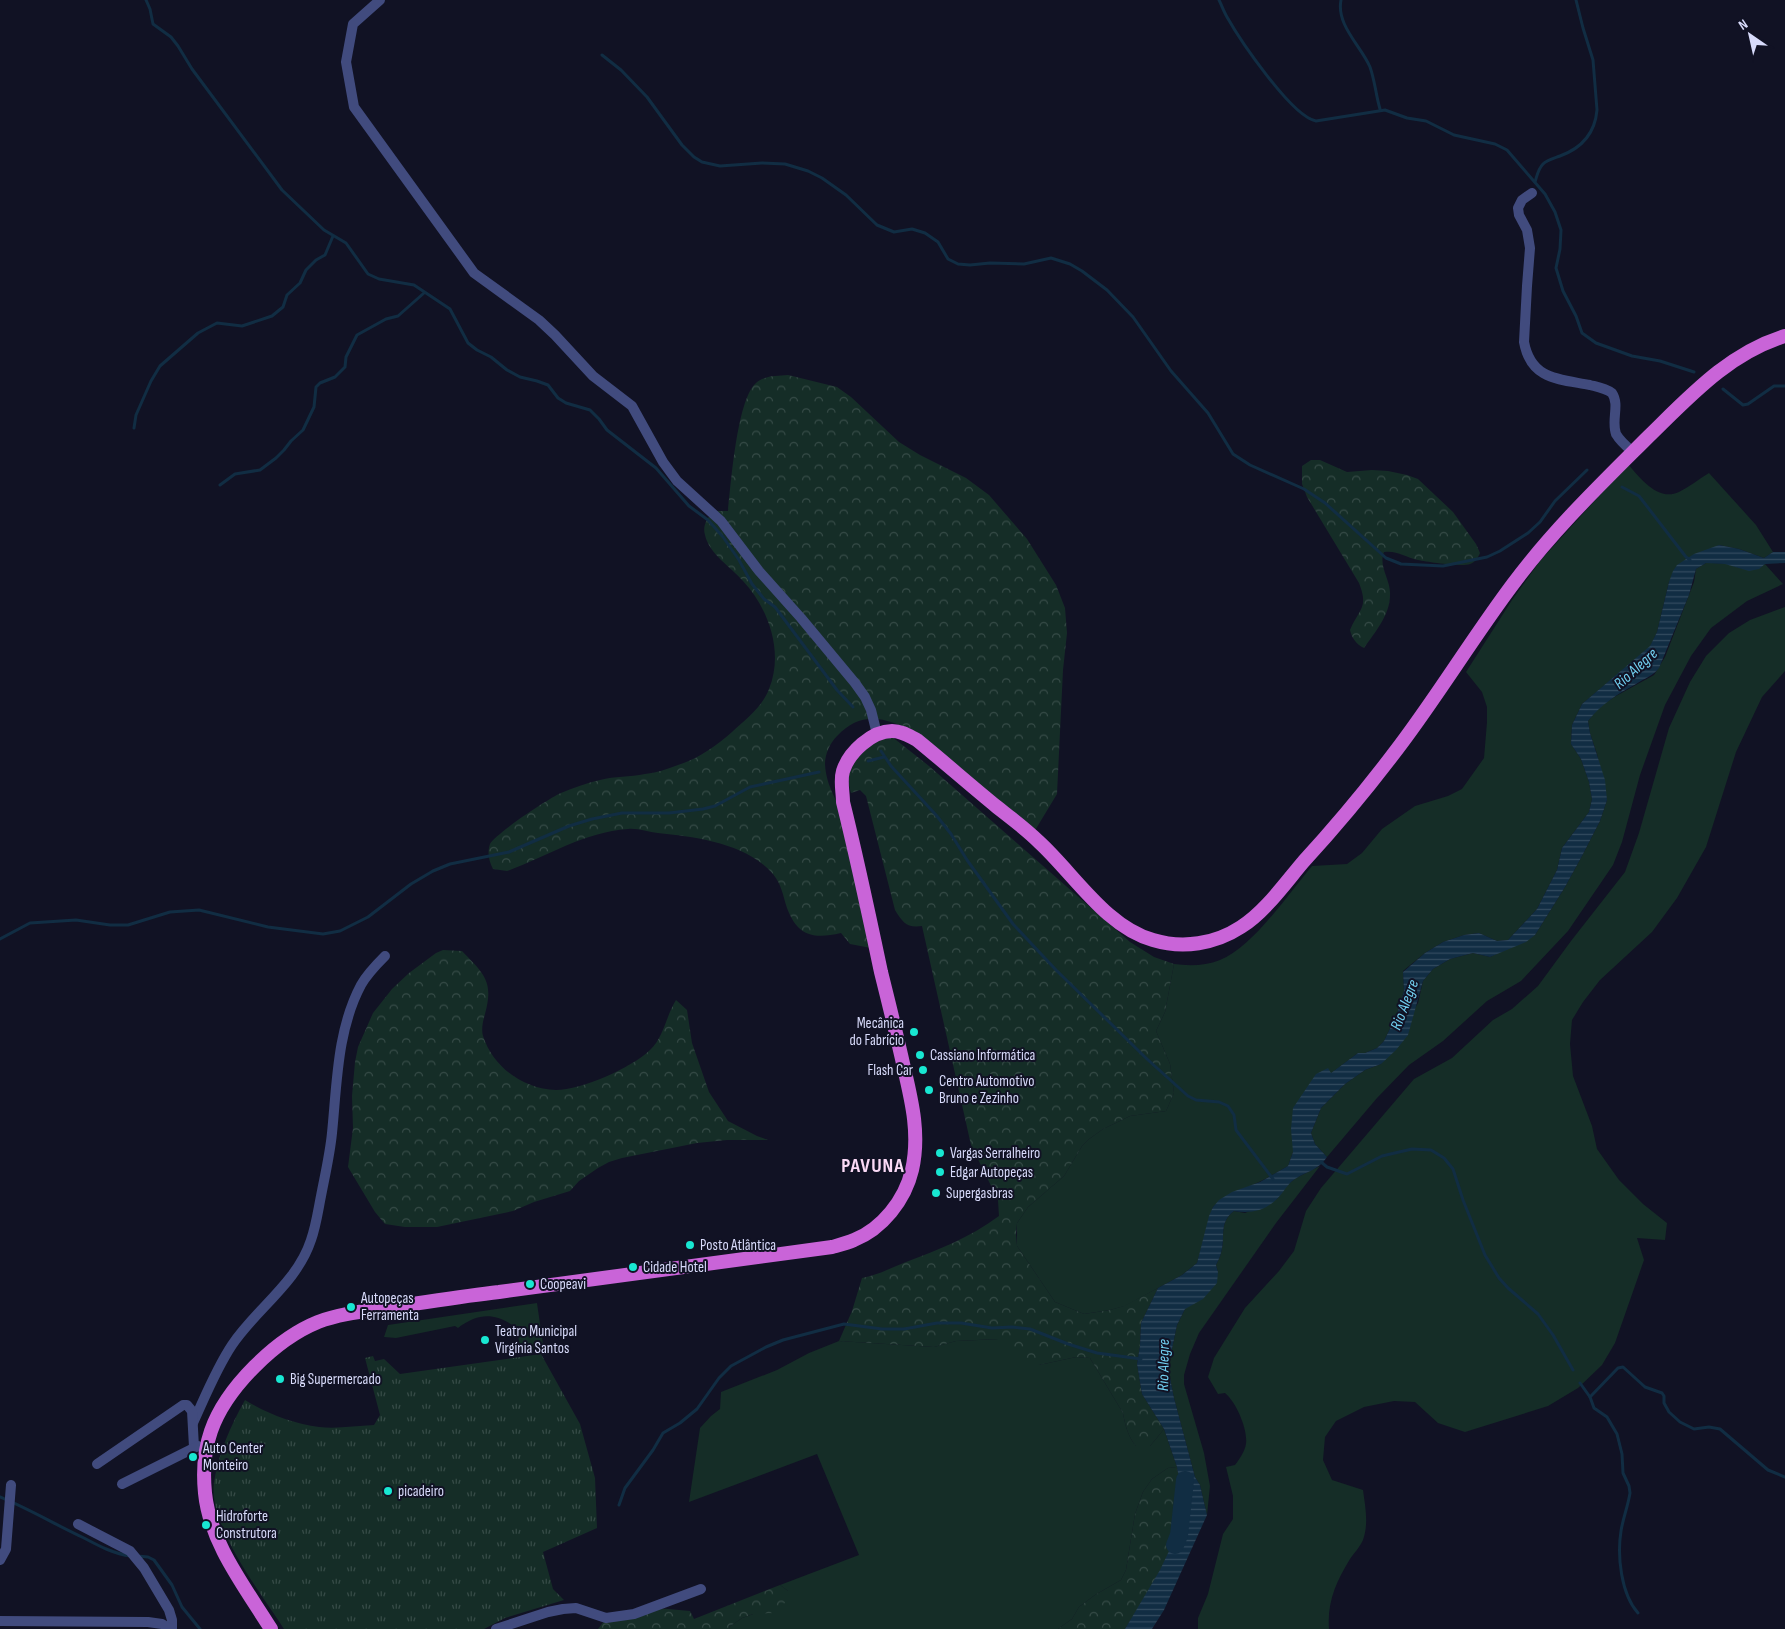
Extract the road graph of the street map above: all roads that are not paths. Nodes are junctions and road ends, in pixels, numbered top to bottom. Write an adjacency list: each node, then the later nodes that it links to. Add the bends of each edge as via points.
1 (380, 0): 5 (street, via 353,24 346,62 354,107 474,273 538,320 593,376 632,406 677,481 721,521 758,571 860,690 871,710)
2 (1532, 193): 4 (street, via 1522,200 1518,208 1530,248 1526,286 1526,351 1531,362 1549,377 1600,387 1612,393 1616,402 1617,435)
3 (1785, 336): 4 (highway, via 1722,368)
4 (1633, 452): 5 (highway, via 1546,543 1513,584 1402,743 1341,820 1266,905 1243,926 1223,937 1194,944 1170,944 1121,925 1039,842 917,740 891,731)
5 (877, 734): 8 (highway, via 849,757 842,782 843,802 914,1111 916,1148 912,1171 893,1210 875,1228 832,1247 467,1296 346,1314 319,1322 296,1333 252,1369)
6 (385, 956): 7 (street, via 362,984 345,1032 325,1177 311,1240 296,1270 231,1346)
7 (193, 1423): 8 (street); 9 (street, via 190,1407 183,1405)
8 (200, 1446): 10 (street); 17 (highway, via 210,1520 223,1551)
9 (97, 1464)
10 (122, 1484)
11 (11, 1485): 13 (street, via 6,1549)
12 (78, 1524): 16 (street, via 130,1551 140,1562 169,1610)
13 (0, 1560)
14 (700, 1589): 18 (street, via 634,1614 606,1618 570,1608)
15 (0, 1621): 16 (street, via 148,1622)
16 (171, 1629)
17 (270, 1629)
18 (496, 1629)

